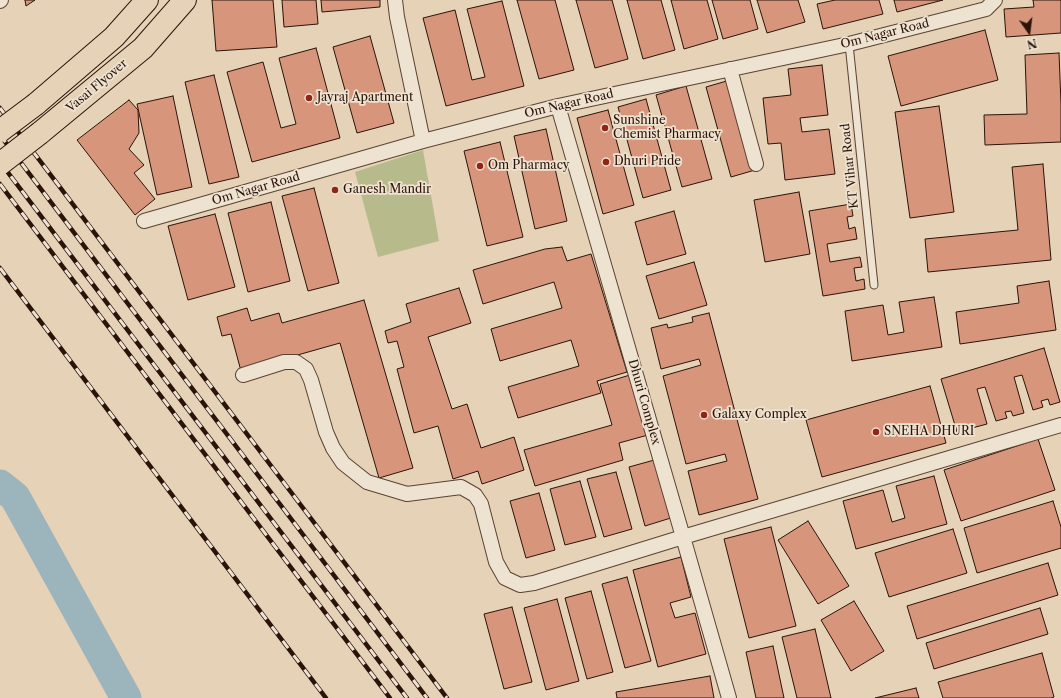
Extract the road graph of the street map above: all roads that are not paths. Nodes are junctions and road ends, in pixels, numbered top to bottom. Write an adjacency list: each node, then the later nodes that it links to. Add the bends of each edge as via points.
1 (147, 0): 8 (main road, bridge, via 114,37 36,104)
2 (185, 0): 10 (main road, Vasai Flyover, bridge, via 143,48)
3 (395, 0): 9 (street)
4 (995, 0): 5 (street, Om Nagar Road, via 986,9)
5 (849, 44): 6 (street, Om Nagar Road); 13 (lane, KT Vihar Road)
6 (730, 69): 7 (street, Om Nagar Road); 11 (street)
7 (558, 106): 9 (street, Om Nagar Road); 16 (street, Dhuri Complex)
8 (0, 131)
9 (423, 141): 12 (street, Om Nagar Road)
10 (0, 164)
11 (756, 164)
12 (144, 221)
13 (874, 286)
14 (243, 375): 16 (street, via 284,362 296,362 306,369 333,448 343,463 367,482 407,494 461,487 475,496 481,504 496,562 505,578 520,585 534,583)
15 (1061, 425): 16 (street)
16 (683, 537): 17 (street, Dhuri Complex)
17 (729, 698)

